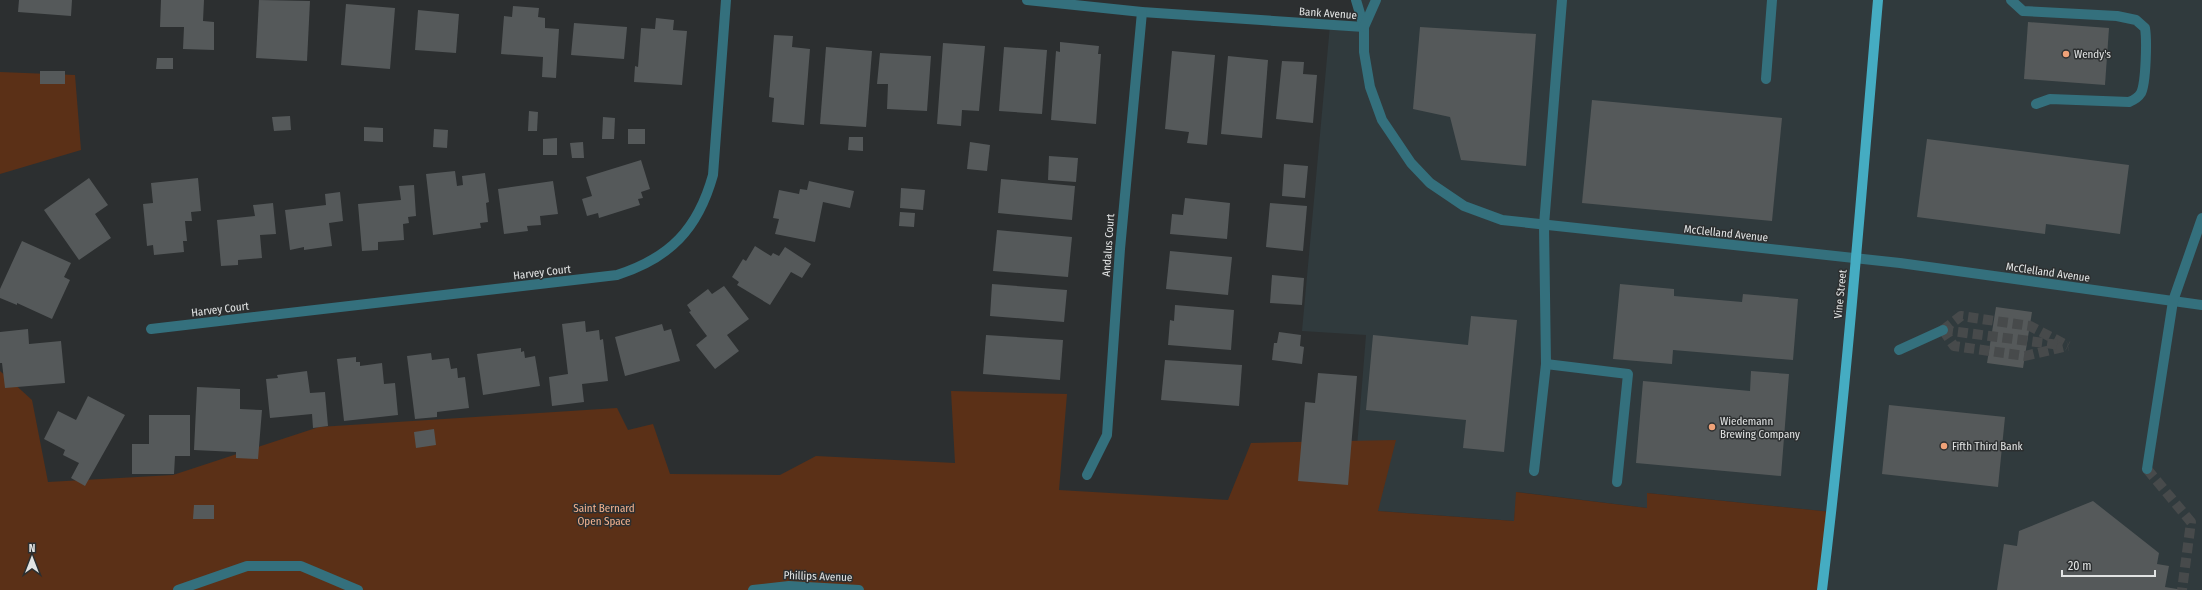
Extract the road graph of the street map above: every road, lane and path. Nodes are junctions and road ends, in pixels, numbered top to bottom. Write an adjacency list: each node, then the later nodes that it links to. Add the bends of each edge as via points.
1 (726, 0): 18 (street, Harvey Court, via 713,175 706,200 694,222 677,242 640,268 617,275)
2 (1027, 0): 9 (street, Bank Avenue)
3 (1356, 0): 10 (street)
4 (1376, 0): 10 (street)
5 (1562, 0): 14 (street)
6 (1772, 0): 11 (street)
7 (1878, 0): 15 (main road, Vine Street)
8 (2011, 0): 12 (street, via 2023,11 2117,16 2136,20 2145,28 2147,41 2142,91 2137,98 2129,102 2050,99)
9 (1142, 12): 10 (street, Bank Avenue); 24 (street, Andalus Court, via 1120,249 1107,435)
10 (1364, 28): 14 (street, McClelland Avenue, via 1364,52 1370,87 1382,120 1411,163 1430,183 1464,206 1502,220)
11 (1766, 79)
12 (2036, 104)
13 (2202, 218): 16 (street)
14 (1544, 225): 15 (street, McClelland Avenue); 21 (street)
15 (1856, 259): 16 (street, McClelland Avenue); 30 (main road, Vine Street)
16 (2172, 301): 17 (street, McClelland Avenue); 22 (street)
17 (2202, 305)
18 (151, 329)
19 (1943, 330): 20 (street)
20 (1899, 350)
21 (1546, 364): 23 (street); 25 (street, via 1628,374)
22 (2147, 469)
23 (1534, 471)
24 (1087, 475)
25 (1617, 482)
26 (178, 590): 27 (street, via 247,566 300,566)
27 (358, 590)
28 (752, 590): 29 (street, Phillips Avenue, via 789,586)
29 (859, 590)
30 (1822, 590)

